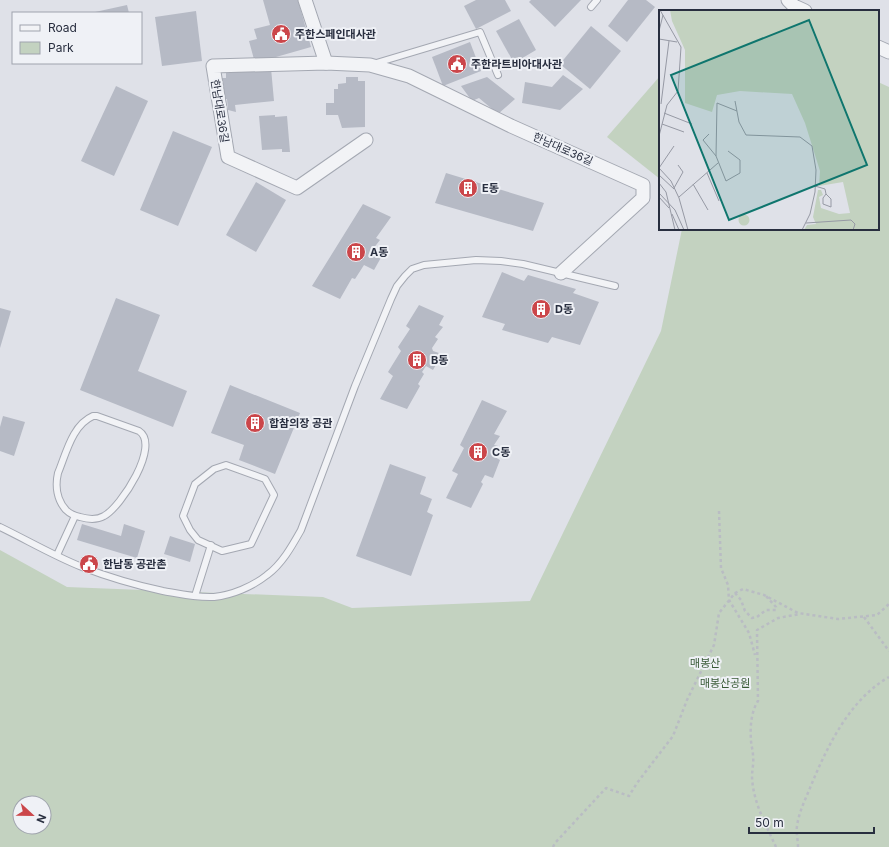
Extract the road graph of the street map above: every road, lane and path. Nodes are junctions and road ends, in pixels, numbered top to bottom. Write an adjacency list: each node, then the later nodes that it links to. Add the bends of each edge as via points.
1 (305, 0): 8 (street)
2 (597, 0): 4 (lane)
3 (788, 0): 5 (street)
4 (591, 7)
5 (803, 10)
6 (879, 47): 7 (street)
7 (889, 52)
8 (326, 63): 9 (street, 한남대로36길); 11 (street, 한남대로36길, via 213,66 228,157 297,188)
9 (370, 65): 10 (lane, 한남대로36길, via 480,32); 12 (street, 한남대로36길, via 409,76 642,185 643,198)
10 (498, 75)
11 (366, 140)
12 (561, 272): 13 (lane); 21 (lane, via 508,262 476,260 424,265 408,272 391,299 301,530 289,551 267,575 254,584 227,595)
13 (615, 286)
14 (719, 511): 22 (path, via 721,568 728,586)
15 (76, 516): 15 (lane, via 95,519 112,510 131,486 142,461 145,447 143,434 97,416 81,424 70,443 56,480 62,504 68,512); 18 (lane)
16 (0, 527): 18 (lane)
17 (210, 545): 17 (lane, via 222,551 251,544 274,495 265,479 226,464 214,469 195,484 184,516 198,540); 21 (lane)
18 (57, 555): 21 (lane, via 132,584)
19 (735, 593): 20 (path, via 743,589); 20 (path, via 741,600 744,611 752,618 766,610 776,610); 22 (path)
20 (764, 595): 24 (path)
21 (195, 596)
22 (729, 600): 27 (path, via 749,633); 29 (path, via 720,613 714,645 687,700 673,736 630,796 606,788)
23 (889, 604): 25 (path, via 877,615)
24 (800, 614): 25 (path, via 838,619); 27 (path, via 778,618 757,630)
25 (864, 617): 26 (path)
26 (889, 651)
27 (756, 659): 30 (path, via 758,701 752,716 752,778 757,803)
28 (889, 677): 31 (path, via 856,704 838,730 802,808 797,827)
29 (554, 847)
30 (776, 847)
31 (798, 847)

